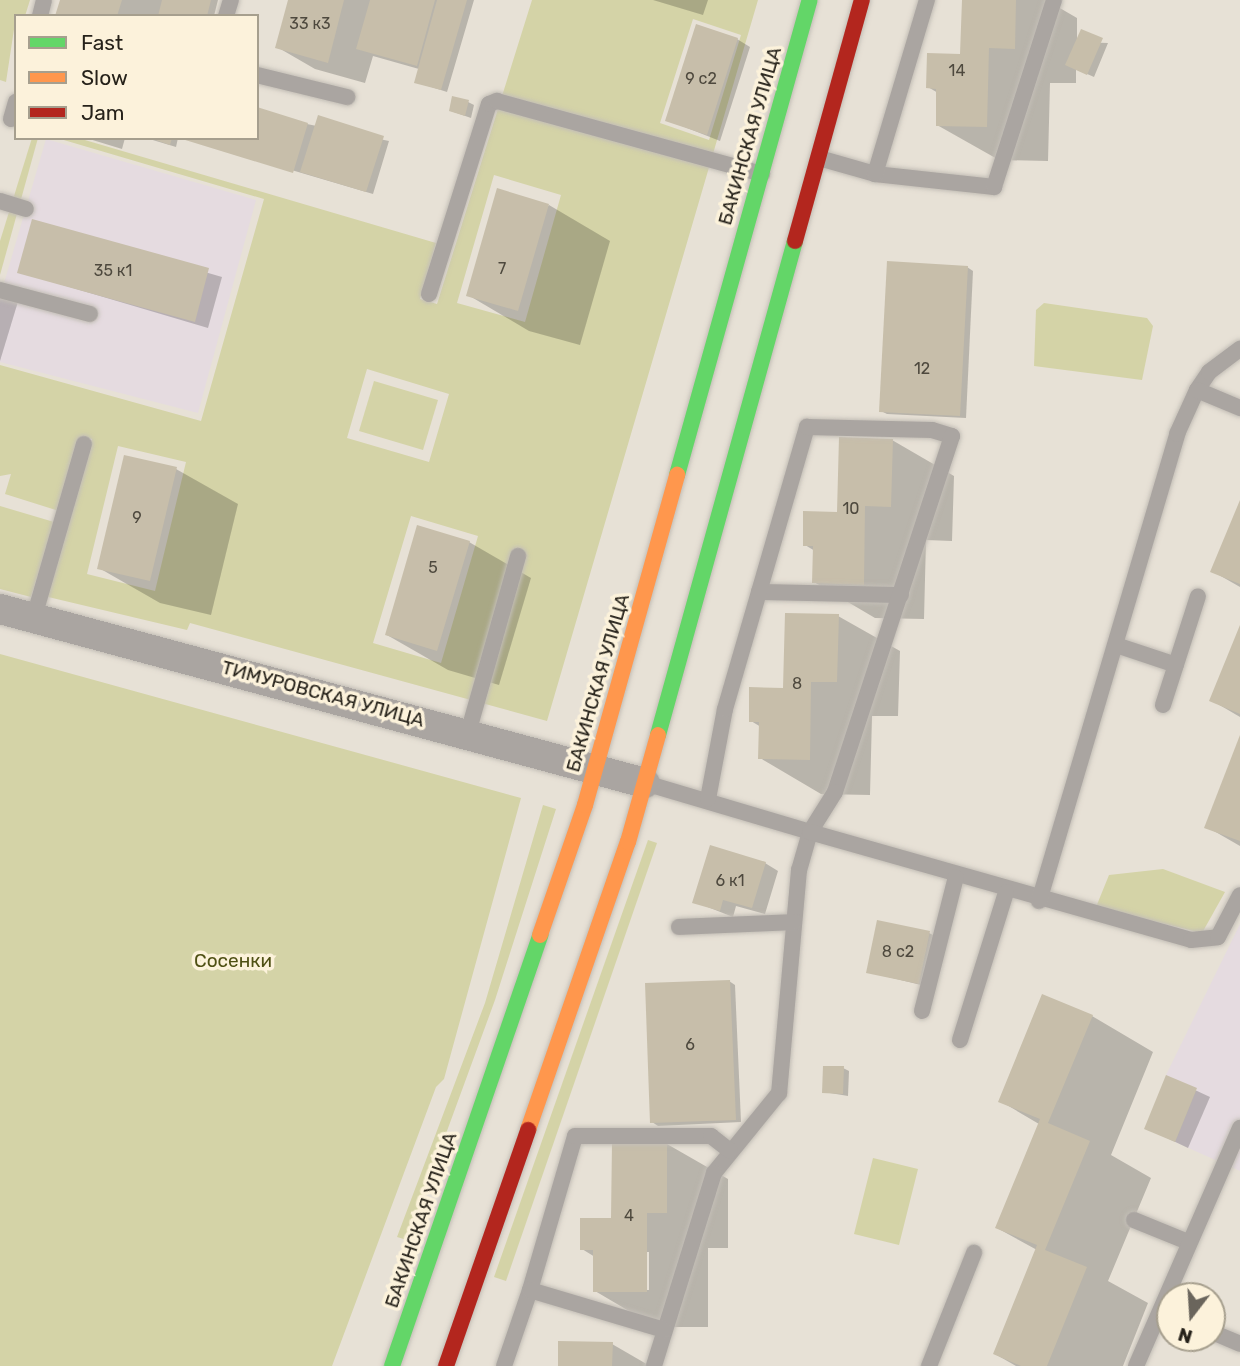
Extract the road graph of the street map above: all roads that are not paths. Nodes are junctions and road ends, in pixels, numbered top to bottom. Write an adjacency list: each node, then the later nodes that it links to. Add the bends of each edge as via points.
1 (810, 0): 10 (main road, БАКИНСКАЯ УЛИЦА)
2 (862, 0): 9 (main road)
3 (927, 0): 11 (lane)
4 (1054, 0): 11 (lane, via 994,187)
5 (259, 75): 6 (lane)
6 (347, 97)
7 (14, 109): 8 (lane)
8 (11, 119)
9 (816, 157): 11 (lane); 32 (main road)
10 (762, 174): 15 (lane, via 496,101 489,104); 31 (main road, БАКИНСКАЯ УЛИЦА)
11 (874, 174)
12 (0, 201): 13 (lane)
13 (26, 209)
14 (0, 290): 16 (lane)
15 (429, 294)
16 (90, 314)
17 (1240, 349): 18 (lane)
18 (1197, 390): 19 (lane); 27 (lane, via 1177,434)
19 (1240, 408)
20 (85, 444): 26 (lane)
21 (518, 556): 30 (lane)
22 (759, 592): 23 (lane); 23 (lane, via 807,427 892,426 952,436); 33 (lane, via 725,709)
23 (901, 594): 34 (lane, via 835,792)
24 (1198, 596): 28 (lane)
25 (0, 609): 26 (street, ТИМУРОВСКАЯ УЛИЦА)
26 (34, 617): 30 (street, ТИМУРОВСКАЯ УЛИЦА)
27 (1116, 645): 28 (lane); 38 (lane)
28 (1176, 665): 29 (lane)
29 (1163, 705)
30 (468, 733): 31 (street, ТИМУРОВСКАЯ УЛИЦА)
31 (596, 769): 32 (street, ТИМУРОВСКАЯ УЛИЦА); 52 (main road, БАКИНСКАЯ УЛИЦА)
32 (645, 783): 33 (lane); 53 (main road)
33 (708, 799): 34 (lane)
34 (810, 832): 35 (lane); 39 (lane)
35 (956, 877): 36 (lane); 41 (lane)
36 (1006, 892): 38 (lane); 42 (lane)
37 (1240, 895): 38 (lane, via 1218,937 1202,942)
38 (1039, 901)
39 (794, 922): 40 (lane); 44 (lane, via 779,1093 765,1118)
40 (679, 927)
41 (922, 1011)
42 (960, 1040)
43 (1240, 1128): 46 (lane)
44 (730, 1151): 49 (lane, via 711,1136 575,1136); 51 (lane, via 714,1173)
45 (1134, 1220): 46 (lane)
46 (1188, 1242): 48 (lane)
47 (974, 1253): 56 (lane)
48 (1175, 1282)
49 (530, 1290): 51 (lane); 54 (lane)
50 (1156, 1328): 57 (lane)
51 (664, 1330): 55 (lane)
52 (392, 1366)
53 (446, 1366)
54 (504, 1366)
55 (654, 1366)
56 (929, 1366)
57 (1136, 1366)

